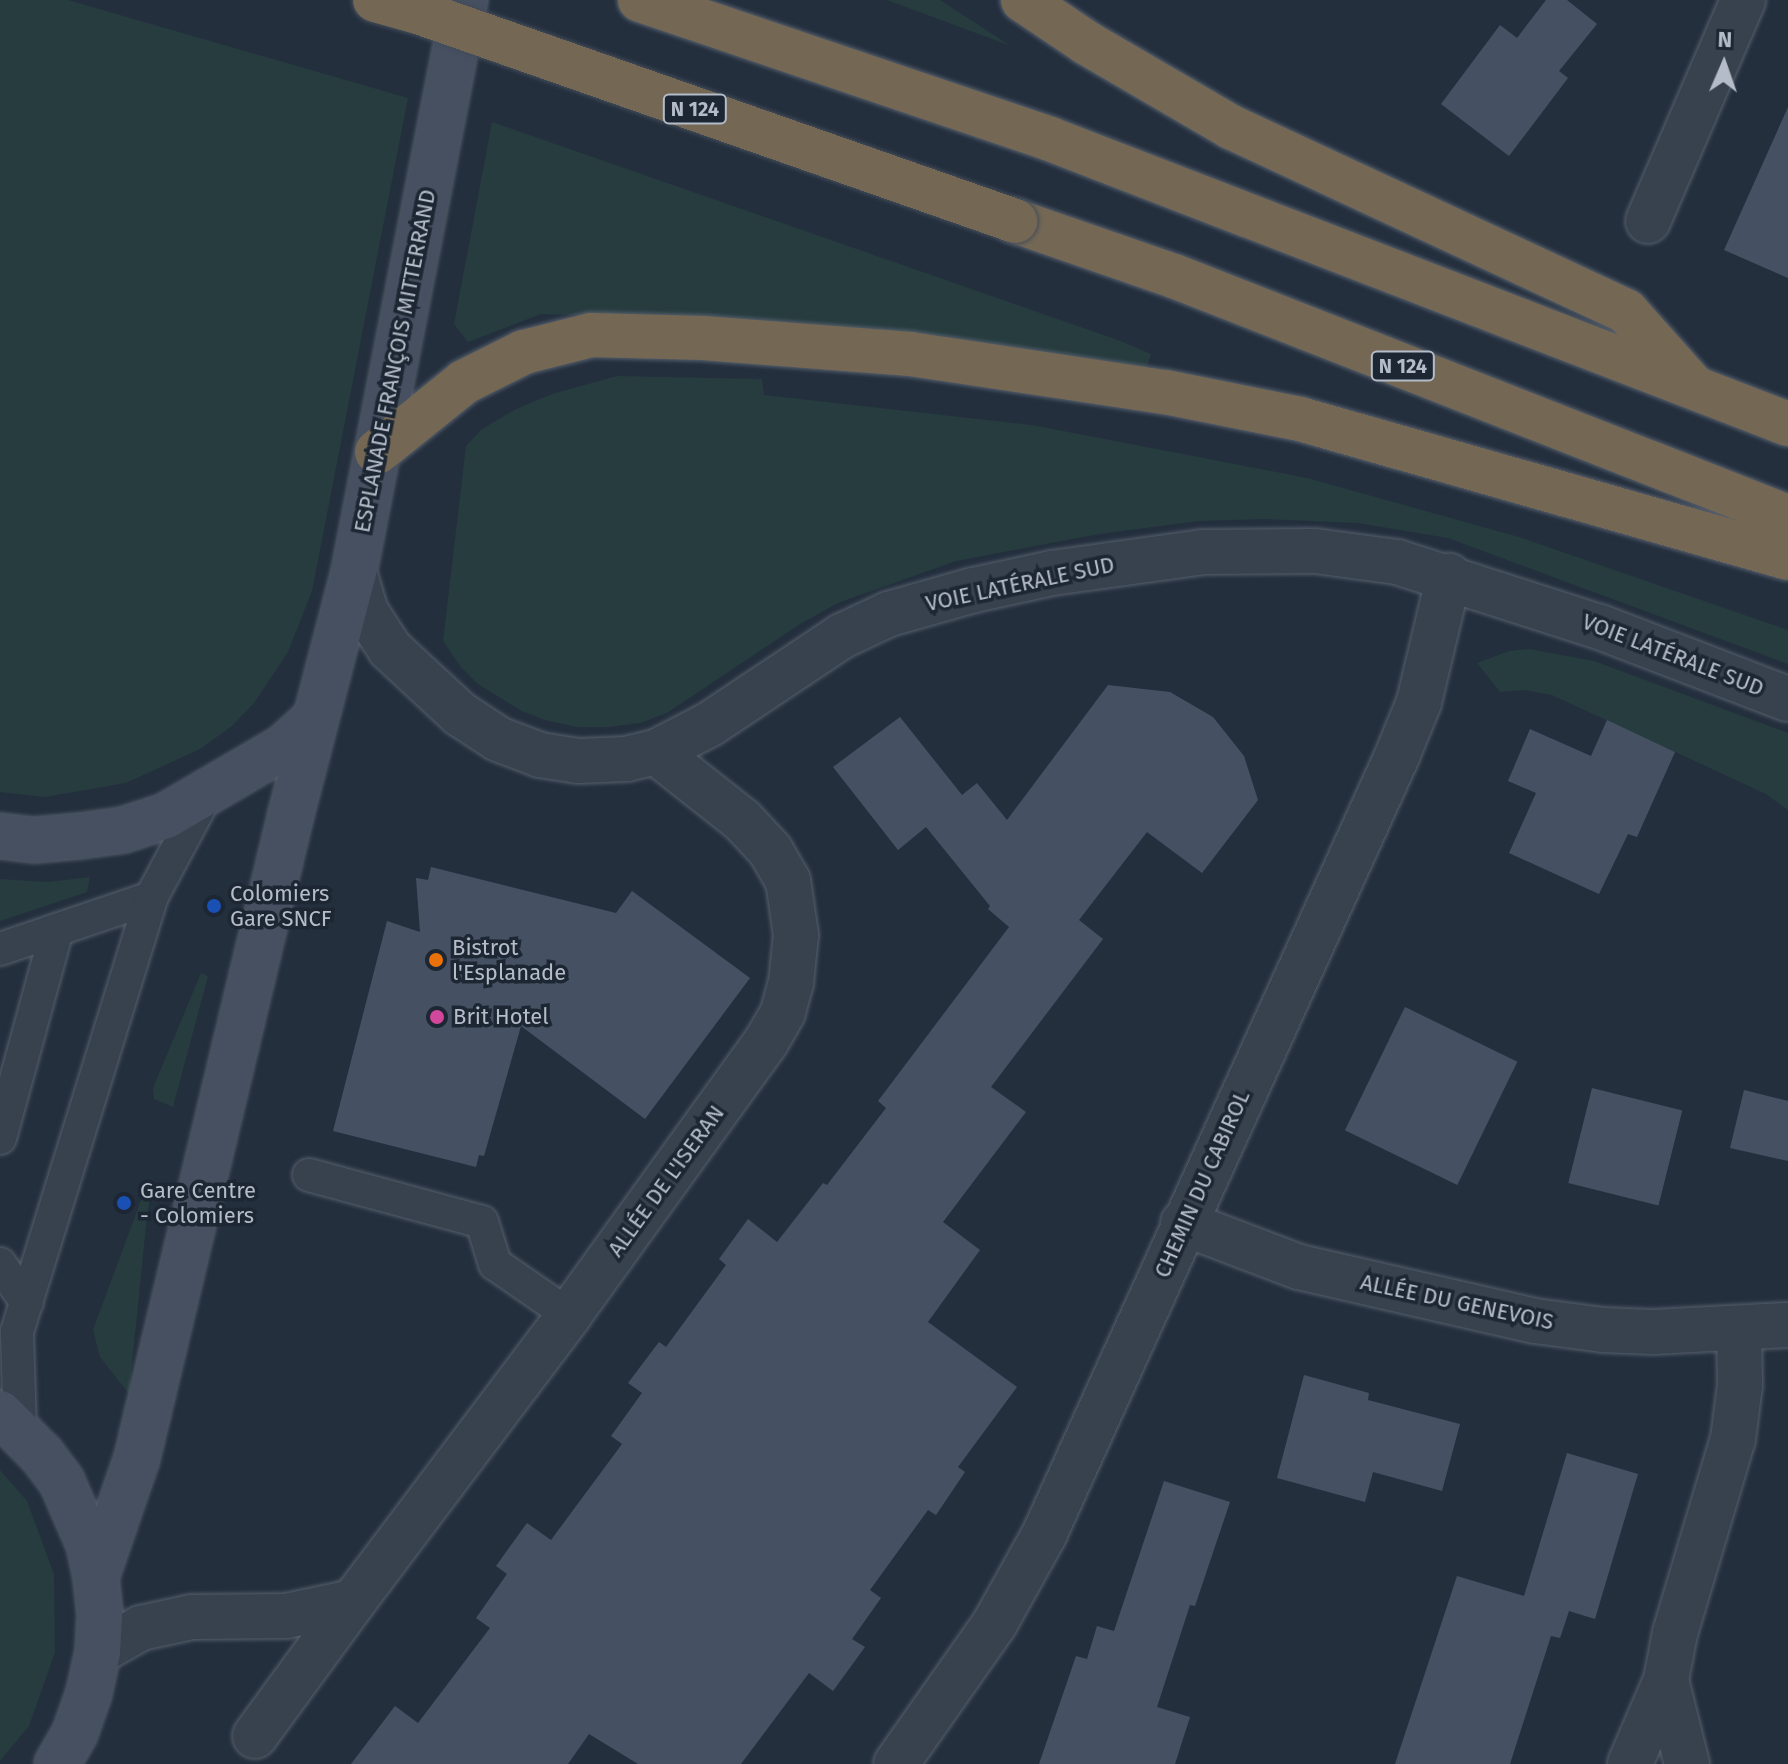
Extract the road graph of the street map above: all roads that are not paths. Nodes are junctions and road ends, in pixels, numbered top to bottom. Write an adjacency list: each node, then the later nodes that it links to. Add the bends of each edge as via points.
1 (375, 0): 10 (highway, N 124, bridge, via 1174,276)
2 (465, 0): 9 (main road, ESPLANADE FRANÇOIS MITTERRAND)
3 (640, 0): 7 (highway, via 1050,139)
4 (1023, 0): 7 (highway, via 1231,127 1626,311)
5 (1743, 0): 6 (street)
6 (1648, 221)
7 (1695, 389): 8 (highway)
8 (1788, 424)
9 (377, 452): 11 (highway, via 464,382 524,352 591,335 703,338 910,354 1165,392 1300,419); 12 (main road, ESPLANADE FRANÇOIS MITTERRAND)
10 (1788, 517)
11 (1788, 558)
12 (354, 572): 15 (main road, ESPLANADE FRANÇOIS MITTERRAND); 16 (street, VOIE LATÉRALE SUD, via 366,612 390,649 460,714 498,739 540,755 579,761)
13 (1449, 576): 14 (street, VOIE LATÉRALE SUD); 16 (street, VOIE LATÉRALE SUD, via 1357,554 1262,549 1134,560 974,590 889,614 842,636 710,724); 24 (street, CHEMIN DU CABIROL, via 1408,729)
14 (1788, 699)
15 (315, 719): 17 (main road, via 284,747); 31 (main road, ESPLANADE FRANÇOIS MITTERRAND, via 137,1458)
16 (656, 752): 27 (street, ALLÉE DE L'ISERAN, via 742,820 771,851 788,881 795,910 791,983 766,1042)
17 (206, 795): 18 (main road, via 123,830 35,840); 19 (lane)
18 (0, 836)
19 (151, 898): 20 (lane); 26 (lane)
20 (57, 930): 21 (lane); 22 (lane)
21 (0, 949)
22 (0, 1138)
23 (309, 1175): 27 (lane, via 482,1222 495,1264)
24 (1183, 1223): 29 (street, ALLÉE DU GENEVOIS, via 1299,1267 1535,1321 1640,1332); 37 (street, CHEMIN DU CABIROL, via 1044,1535 995,1623)
25 (0, 1264): 26 (lane)
26 (27, 1303): 30 (lane, via 17,1332)
27 (569, 1315): 32 (street, ALLÉE DE L'ISERAN)
28 (1788, 1325): 29 (street, ALLÉE DU GENEVOIS)
29 (1739, 1328): 34 (street, via 1740,1385 1733,1439)
30 (10, 1422): 31 (main road, ESPLANADE FRANÇOIS MITTERRAND, via 62,1482 89,1544)
31 (96, 1577): 33 (main road, ESPLANADE FRANÇOIS MITTERRAND)
32 (353, 1602): 33 (street, via 286,1616 192,1617 141,1628); 35 (street, ALLÉE DE L'ISERAN)
33 (98, 1652): 36 (main road, ESPLANADE FRANÇOIS MITTERRAND, via 89,1693)
34 (1666, 1680): 38 (street); 39 (street)
35 (255, 1736)
36 (61, 1762)
37 (896, 1764)
38 (1630, 1764)
39 (1687, 1764)

